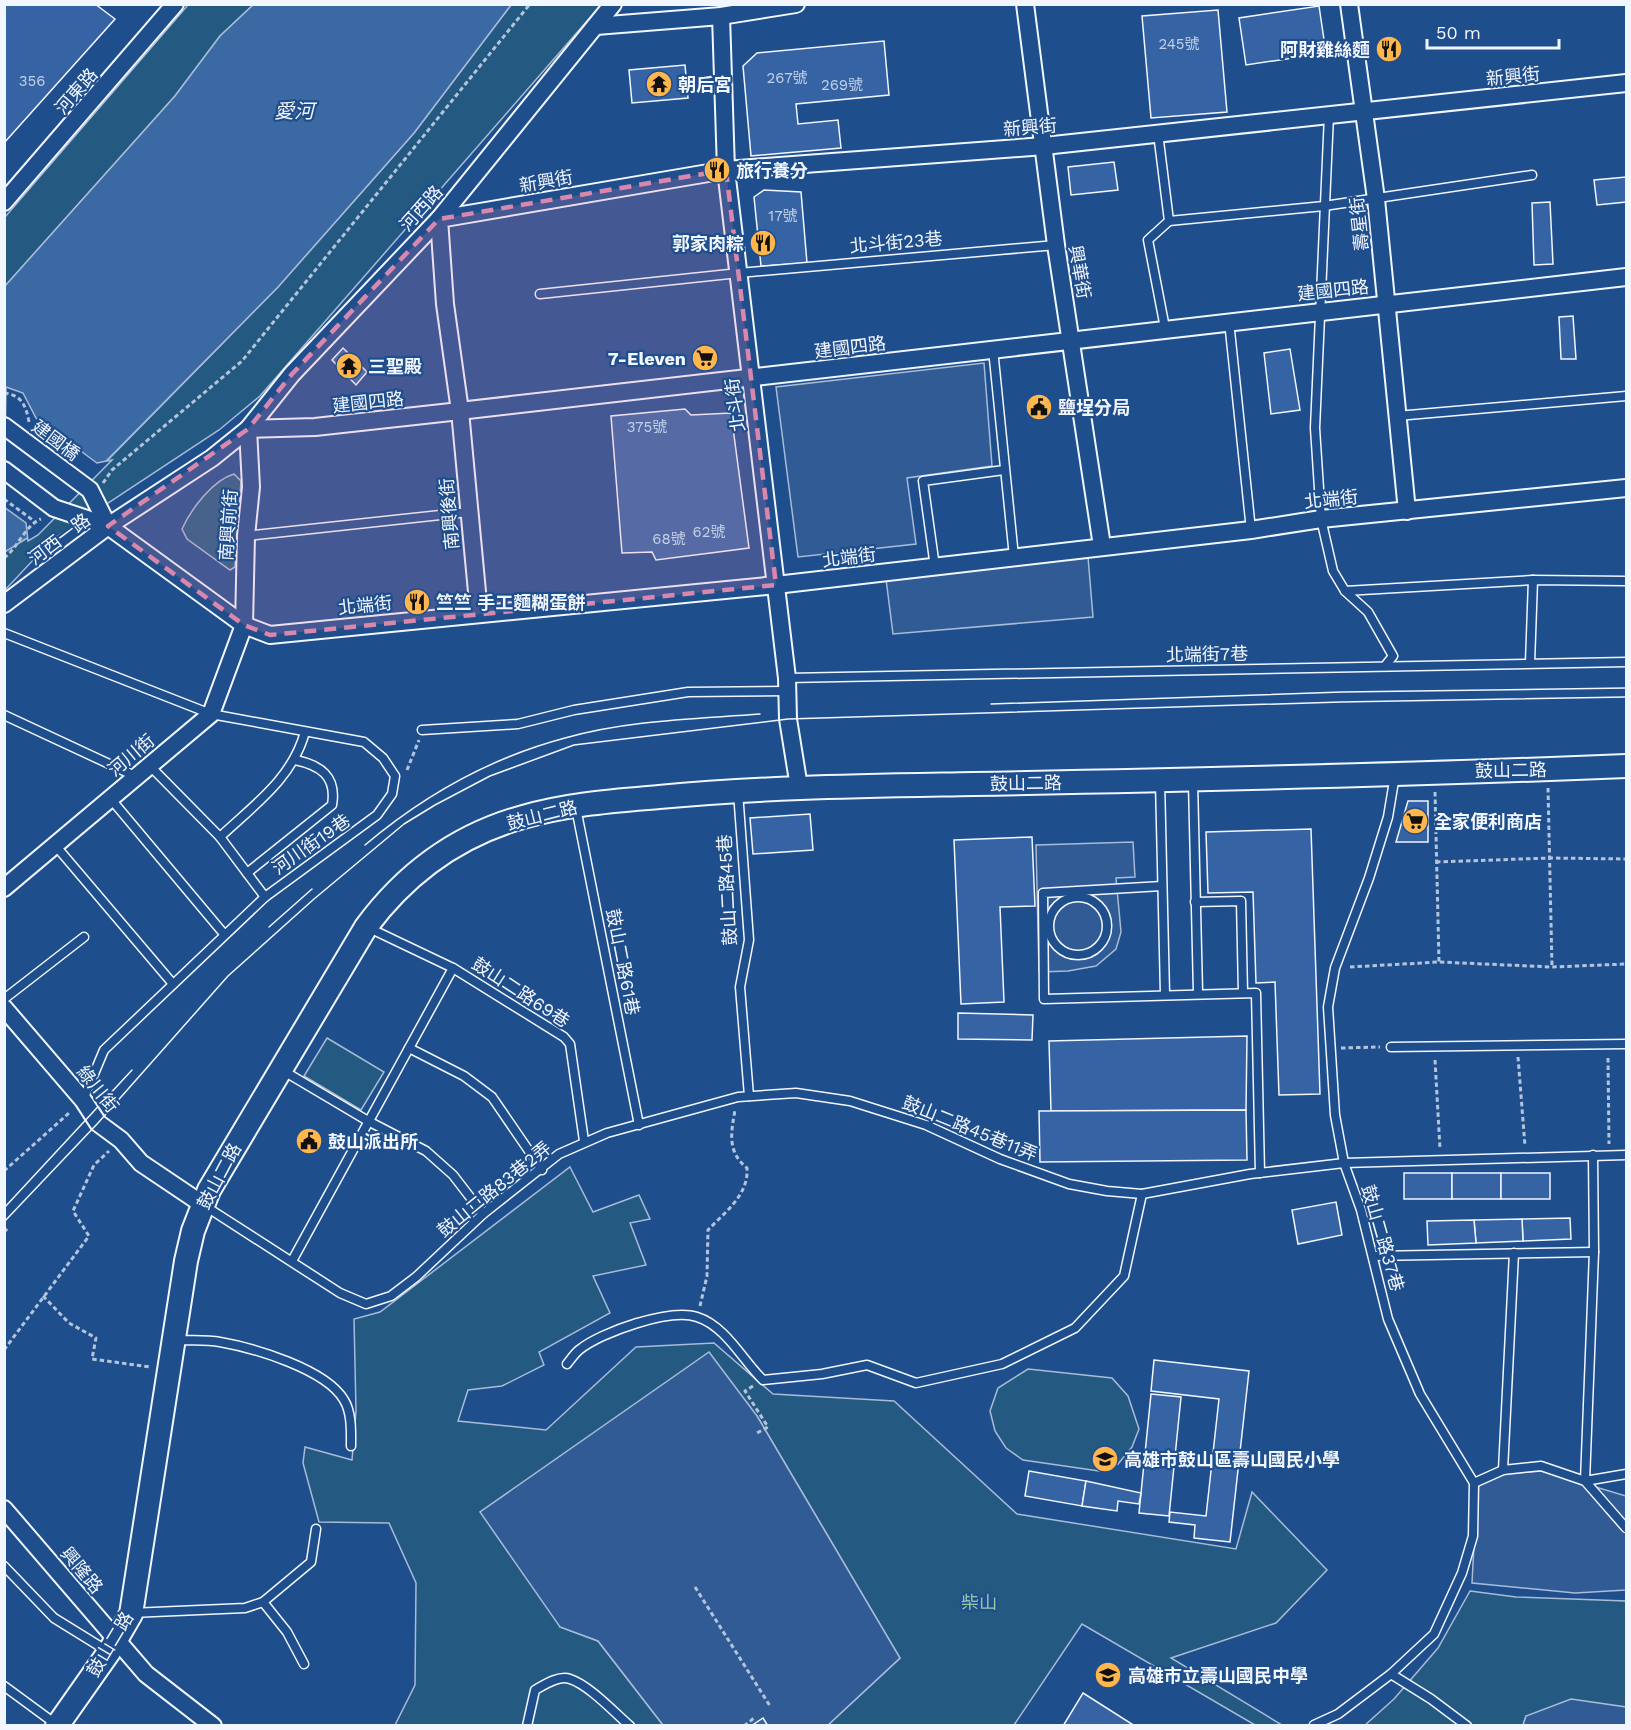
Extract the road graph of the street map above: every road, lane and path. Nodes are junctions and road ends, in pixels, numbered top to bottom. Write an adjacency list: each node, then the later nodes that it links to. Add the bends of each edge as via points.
1 (175, 4): 17 (street, 河東路)
2 (530, 4): 42 (path, via 242,361)
3 (613, 4): 8 (street, 河西路)
4 (796, 4): 7 (street)
5 (1025, 4): 13 (street, 興華街)
6 (1349, 4): 10 (street, 壽星街)
7 (721, 16): 8 (street); 14 (street, 北斗街)
8 (596, 26): 19 (street, 河西路)
9 (1626, 83): 10 (street, 新興街)
10 (1364, 111): 11 (street, 新興街); 16 (street, 壽星街)
11 (1329, 115): 12 (street, 新興街); 18 (lane)
12 (1158, 133): 13 (street, 新興街); 20 (lane)
13 (1044, 146): 14 (street, 新興街); 21 (street, 興華街)
14 (726, 170): 19 (street, 新興街); 22 (street, 北斗街)
15 (1532, 176): 16 (lane)
16 (1376, 199): 18 (lane); 25 (street, 壽星街)
17 (4, 202)
18 (1324, 206): 20 (lane); 26 (lane)
19 (439, 219): 34 (street, 南興後街, via 445,304); 38 (street, 河西路, via 292,374)
20 (1170, 221): 28 (lane, via 1148,240)
21 (1056, 245): 22 (lane, 北斗街23巷); 29 (street, 興華街)
22 (739, 273): 24 (lane); 31 (street, 北斗街)
23 (1626, 277): 25 (street, 建國四路)
24 (540, 294)
25 (1387, 304): 26 (street, 建國四路); 35 (street, 壽星街)
26 (1319, 312): 27 (street, 建國四路); 47 (lane, via 1315,428)
27 (1229, 321): 28 (street, 建國四路); 50 (lane)
28 (1165, 328): 29 (street, 建國四路)
29 (1072, 339): 30 (street, 建國四路); 52 (street, 興華街)
30 (993, 349): 31 (street, 建國四路); 40 (lane)
31 (752, 378): 34 (street, 建國四路); 58 (street, 北斗街)
32 (4, 393): 36 (path, via 20,398)
33 (1626, 396): 35 (lane)
34 (460, 411): 38 (street, 建國四路, via 315,427); 46 (street, 南興後街)
35 (1397, 416): 45 (street, 壽星街)
36 (29, 422)
37 (4, 426): 42 (street, 建國橋)
38 (248, 429): 49 (street, via 212,458); 51 (street, 南興前街, via 252,487)
39 (4, 470): 44 (street)
40 (1004, 470): 53 (lane); 55 (lane, via 923,481)
41 (1626, 488): 45 (street, 北端街)
42 (88, 489): 49 (street)
43 (4, 500): 48 (path)
44 (58, 510): 48 (path); 49 (street)
45 (1407, 511): 47 (street, 北端街)
46 (468, 512): 51 (lane); 61 (street, 南興後街)
47 (1321, 519): 50 (street, 北端街); 59 (lane, via 1333,571)
48 (34, 521): 54 (path)
49 (108, 526): 60 (street, 河西一路); 62 (street, 北端街)
50 (1251, 530): 52 (street, 北端街)
51 (246, 536): 62 (street, 南興前街)
52 (1101, 546): 53 (street, 北端街)
53 (1014, 557): 55 (street, 北端街)
54 (4, 558)
55 (935, 567): 58 (street, 北端街)
56 (1533, 580): 57 (lane); 59 (lane); 65 (lane)
57 (1626, 581)
58 (776, 585): 61 (street, 北端街); 67 (street, 北斗街)
59 (1345, 591): 66 (lane, via 1368,612 1393,656)
60 (4, 604)
61 (479, 613): 62 (street, 北端街, via 270,635)
62 (244, 625): 68 (street)
63 (4, 633): 68 (lane)
64 (1626, 662): 65 (lane, 北端街7巷)
65 (1530, 663): 66 (lane, 北端街7巷)
66 (1385, 666): 67 (lane, 北端街7巷)
67 (788, 685): 70 (lane, 北端街7巷, via 688,692 574,710 518,724); 82 (street, 北斗街, via 788,719)
68 (211, 714): 71 (lane); 73 (street, 河川街)
69 (4, 715): 79 (lane)
70 (422, 730): 76 (path)
71 (306, 732): 72 (lane); 96 (lane, 河川街19巷, via 364,742 383,758 395,776 392,794 377,815)
72 (295, 760): 86 (lane, via 270,792); 91 (lane, via 314,764 326,774 334,792 332,805)
73 (149, 765): 79 (street, 河川街); 86 (lane, 河川街19巷)
74 (1626, 766): 75 (street, 鼓山二路)
75 (1547, 769): 77 (street, 鼓山二路); 88 (path)
76 (405, 772)
77 (1435, 772): 78 (street, 鼓山二路); 90 (path)
78 (1396, 774): 81 (street, 鼓山二路); 107 (lane, 鼓山二路37巷, via 1388,817 1369,878)
79 (135, 776): 84 (street, 河川街)
80 (1160, 781): 81 (street, 鼓山二路); 82 (street, 鼓山二路); 92 (lane)
81 (1193, 781): 98 (lane)
82 (799, 787): 83 (street, 鼓山二路)
83 (737, 790): 85 (street, 鼓山二路); 122 (lane, 鼓山二路45巷, via 749,940 740,987)
84 (110, 798): 87 (street, 河川街); 100 (lane)
85 (575, 805): 99 (street, 鼓山二路, via 522,817 452,847 391,894); 126 (lane, 鼓山二路61巷)
86 (220, 837): 91 (lane, 河川街19巷)
87 (55, 846): 93 (street, 河川街); 108 (lane)
88 (1550, 858): 89 (path); 90 (path); 105 (path)
89 (1626, 859)
90 (1436, 862): 103 (path)
91 (247, 873): 96 (lane, 河川街19巷)
92 (1162, 886): 94 (lane); 111 (lane)
93 (4, 888)
94 (1089, 890): 95 (lane); 97 (lane)
95 (1058, 892): 97 (lane); 102 (lane, via 1043,893)
96 (265, 897): 100 (lane)
97 (1072, 897): 102 (lane, via 1053,909); 102 (lane, via 1086,897 1101,908 1107,925 1101,944 1074,955)
98 (1195, 902): 109 (lane); 110 (lane, via 1241,901)
99 (366, 927): 106 (lane, 鼓山二路69巷); 121 (street, 鼓山二路)
100 (224, 934): 108 (lane)
101 (84, 937): 112 (lane)
102 (1047, 938): 111 (lane, via 1044,999)
103 (1439, 962): 105 (path); 107 (path)
104 (1626, 964): 105 (path)
105 (1552, 967)
106 (453, 968): 119 (lane); 128 (lane, 鼓山二路69巷, via 570,1044)
107 (1335, 968): 120 (lane, 鼓山二路37巷, via 1328,1007)
108 (173, 984): 124 (lane, via 104,1050)
109 (1198, 993): 110 (lane); 111 (lane)
110 (1243, 993): 137 (lane, via 1256,993)
111 (1165, 994)
112 (4, 999)
113 (4, 1008): 124 (street, 綠川街)
114 (1607, 1044): 115 (lane); 116 (lane); 130 (path)
115 (1626, 1044)
116 (1516, 1045): 117 (lane); 132 (path)
117 (1435, 1046): 118 (lane); 133 (path)
118 (1391, 1047): 120 (path)
119 (409, 1048): 125 (lane); 135 (lane, via 464,1076 492,1097)
120 (1332, 1048): 134 (lane, 鼓山二路37巷, via 1335,1115)
121 (282, 1070): 125 (lane); 139 (street, 鼓山二路)
122 (749, 1096): 123 (lane, 鼓山二路83巷2弄); 138 (lane, 鼓山二路45巷11弄, via 796,1093 850,1101 926,1125 1000,1159 1069,1184)
123 (738, 1097): 126 (lane, 鼓山二路83巷2弄); 148 (path, via 730,1143 748,1175 733,1208 708,1230 707,1276)
124 (83, 1100): 127 (street, 綠川街, via 98,1123); 136 (path)
125 (368, 1121): 140 (lane, via 426,1151 453,1175); 146 (lane)
126 (639, 1125): 128 (lane, 鼓山二路83巷2弄)
127 (122, 1140): 139 (street, 綠川街, via 141,1163); 147 (path, via 93,1165 73,1211 89,1236)
128 (585, 1141): 135 (lane, 鼓山二路83巷2弄)
129 (1593, 1155): 130 (lane, 鼓山二路45巷11弄); 132 (lane, 鼓山二路45巷11弄); 143 (lane)
130 (1609, 1155): 131 (lane, 鼓山二路45巷11弄)
131 (1626, 1155)
132 (1526, 1157): 133 (lane, 鼓山二路45巷11弄)
133 (1441, 1160): 134 (lane, 鼓山二路45巷11弄)
134 (1344, 1163): 137 (lane, 鼓山二路45巷11弄); 145 (lane, 鼓山二路37巷)
135 (542, 1170): 140 (lane, 鼓山二路83巷2弄)
136 (4, 1171)
137 (1260, 1173): 138 (lane, 鼓山二路45巷11弄)
138 (1142, 1194): 153 (lane, via 1124,1276 1075,1328 1002,1364 916,1383 867,1365)
139 (202, 1204): 146 (lane); 149 (street, 鼓山二路, via 186,1261)
140 (483, 1214): 146 (lane, 鼓山二路83巷2弄, via 416,1277 376,1302 366,1304 340,1293)
141 (4, 1227): 142 (path, via 9,1227)
142 (4, 1232)
143 (1594, 1252): 144 (lane); 158 (lane)
144 (1514, 1253): 145 (lane); 156 (lane)
145 (1374, 1256): 159 (lane, 鼓山二路37巷, via 1388,1319 1420,1394)
146 (292, 1261)
147 (43, 1296): 150 (path); 152 (path, via 69,1323 96,1338 92,1359)
148 (697, 1317): 151 (lane, via 666,1317 628,1325 579,1349); 153 (lane, via 730,1340 745,1363)
149 (173, 1340): 152 (street, 鼓山二路); 155 (lane, via 218,1341 258,1352 324,1381 344,1400 351,1424)
150 (4, 1350)
151 (567, 1364)
152 (169, 1369): 166 (street, 鼓山二路)
153 (763, 1380): 154 (path, via 745,1391 768,1427)
154 (757, 1433)
155 (351, 1446)
156 (1503, 1470): 158 (lane, via 1541,1466); 159 (lane)
157 (1626, 1474): 158 (lane)
158 (1585, 1481): 161 (lane)
159 (1474, 1483): 169 (lane, via 1473,1536 1462,1573 1434,1634)
160 (4, 1509): 167 (street, 興隆路)
161 (1626, 1528)
162 (316, 1529): 165 (lane, via 311,1562)
163 (4, 1566): 167 (lane, via 54,1617)
164 (694, 1587): 171 (path)
165 (263, 1602): 166 (lane, via 245,1608); 168 (lane, via 288,1632)
166 (131, 1614): 167 (street, 鼓山二路)
167 (112, 1647): 173 (street, 鼓山二路); 174 (street, 興隆路)
168 (304, 1664)
169 (1390, 1674): 178 (lane, via 1338,1714); 179 (lane)
170 (4, 1686): 173 (lane)
171 (770, 1706)
172 (754, 1718): 177 (path)
173 (57, 1725)
174 (213, 1725)
175 (527, 1725): 176 (lane, via 535,1690 562,1679 585,1688)
176 (630, 1725)
177 (744, 1725)
178 (1314, 1725)
179 (1467, 1725)

